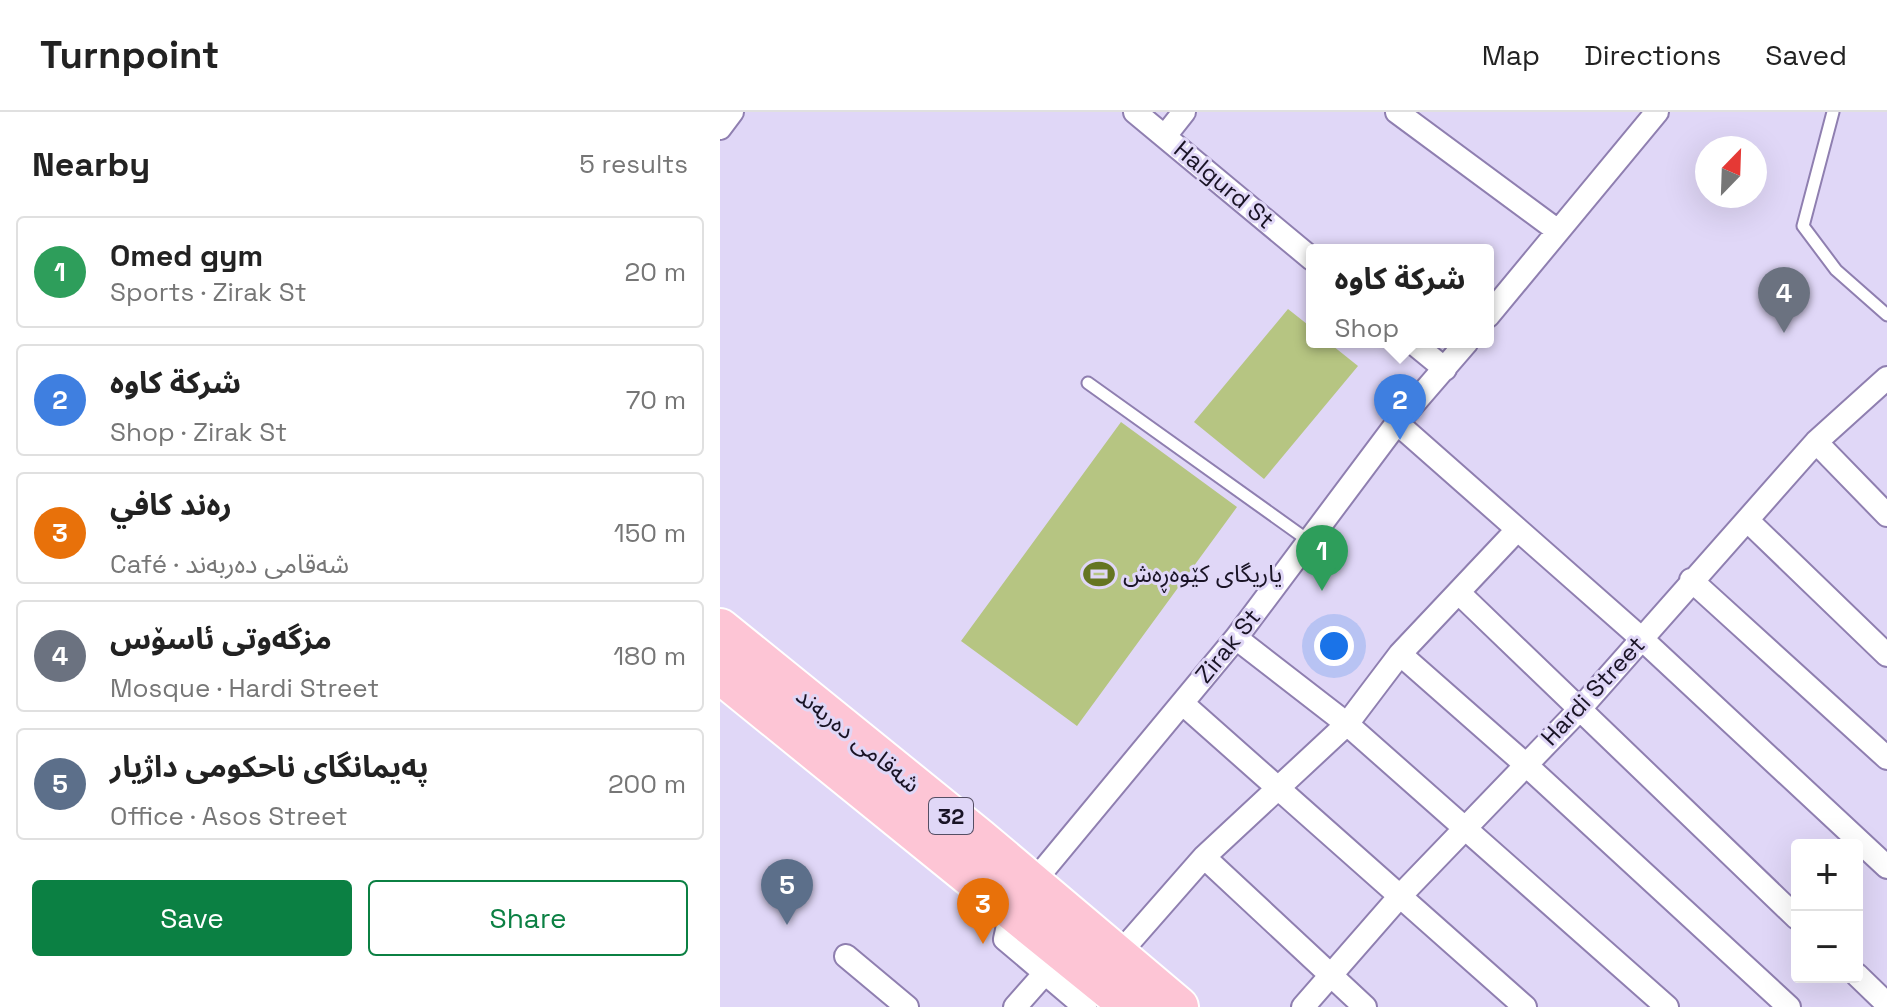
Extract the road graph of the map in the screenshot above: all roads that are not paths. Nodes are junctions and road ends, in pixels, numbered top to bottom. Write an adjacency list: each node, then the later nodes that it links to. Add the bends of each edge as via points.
1 (732, 112): 7 (street)
2 (1135, 112): 8 (street, Halgurd St)
3 (1184, 112): 8 (street)
4 (1397, 112): 9 (street)
5 (1833, 112): 12 (lane, via 1803,226 1836,270)
6 (1648, 115): 9 (street)
7 (720, 128)
8 (1165, 136): 10 (street, Halgurd St)
9 (1558, 231): 11 (street)
10 (1306, 254)
11 (1494, 309)
12 (1887, 315)
13 (1419, 348): 15 (street)
14 (1462, 348): 15 (street, Zirak St)
15 (1445, 369): 18 (street, Zirak St)
16 (1887, 378): 19 (street, Hardi Street)
17 (1088, 383): 23 (lane)
18 (1397, 423): 22 (street); 23 (street, Zirak St)
19 (1816, 442): 20 (street); 21 (street, Hardi Street)
20 (1887, 515)
21 (1747, 520): 24 (street, Hardi Street); 30 (street)
22 (1516, 531): 25 (street); 28 (street)
23 (1309, 541): 27 (street, Zirak St)
24 (1691, 580): 28 (street, Hardi Street); 35 (street)
25 (1459, 593): 29 (street); 33 (street)
26 (720, 629): 41 (highway, شەقامی دەربەند / 32)
27 (1236, 638): 32 (street, Zirak St); 34 (street)
28 (1642, 639): 33 (street, Hardi Street); 40 (street)
29 (1400, 654): 34 (street); 36 (street)
30 (1887, 655)
31 (720, 673): 41 (highway, شەقامی دەربەند / 32)
32 (1182, 703): 37 (street); 41 (street, Zirak St)
33 (1579, 710): 36 (street, Hardi Street); 43 (street)
34 (1347, 724): 37 (street); 38 (street)
35 (1887, 758)
36 (1525, 764): 38 (street, Hardi Street); 59 (street)
37 (1280, 788): 39 (street); 42 (street)
38 (1465, 826): 42 (street, Hardi Street); 58 (street)
39 (1204, 857): 44 (street); 47 (street)
40 (1887, 867)
41 (1022, 895): 44 (highway, شەقامی دەربەند / 32); 46 (highway, شەقامی دەربەند / 32)
42 (1400, 896): 47 (street, Hardi Street); 57 (street)
43 (1791, 912)
44 (1118, 955): 54 (highway, شەقامی دەربەند / 32)
45 (846, 956): 50 (street)
46 (1055, 963): 51 (street); 52 (street); 53 (highway, شەقامی دەربەند / 32)
47 (1332, 978): 55 (street, Hardi Street); 56 (street)
48 (1863, 981): 49 (street)
49 (1887, 1004)
50 (907, 1007)
51 (1015, 1007)
52 (1085, 1007)
53 (1132, 1007)
54 (1178, 1007)
55 (1303, 1007)
56 (1365, 1007)
57 (1525, 1007)
58 (1667, 1007)
59 (1789, 1007)

